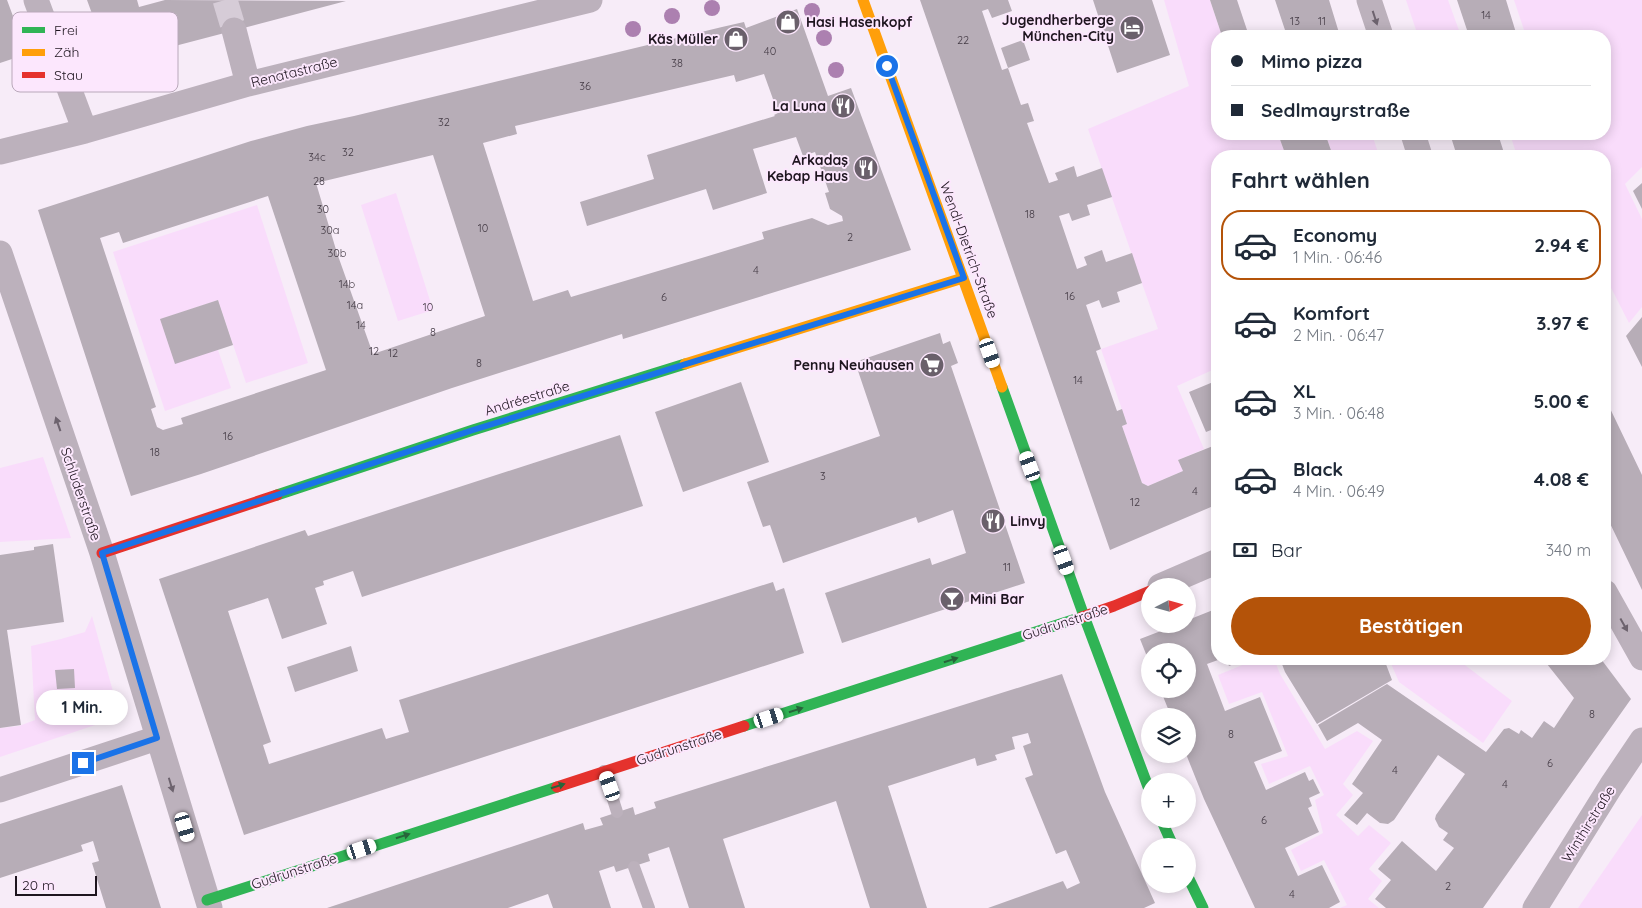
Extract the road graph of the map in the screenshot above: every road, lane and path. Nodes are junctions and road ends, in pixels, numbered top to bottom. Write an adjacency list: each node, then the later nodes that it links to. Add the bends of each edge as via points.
1 (36, 0): 5 (street)
2 (590, 0): 8 (street, Renatastraße)
3 (863, 0): 13 (street, Wendl-Dietrich-Straße)
4 (1369, 0): 7 (street, one-way to 7)
5 (40, 12)
6 (234, 30): 8 (street)
7 (1378, 30)
8 (248, 84): 10 (street, Renatastraße)
9 (70, 92): 10 (street)
10 (85, 131): 11 (street, Renatastraße)
11 (0, 152)
12 (0, 253): 14 (street, Schluderstraße, one-way to 12)
13 (964, 278): 14 (street, Andréestraße, via 473,430); 19 (street, Wendl-Dietrich-Straße)
14 (102, 553): 21 (street, Schluderstraße)
15 (1211, 564): 16 (street)
16 (1179, 578)
17 (1141, 594): 19 (street, Gudrunstraße)
18 (1611, 603): 20 (street, one-way to 20)
19 (1084, 616): 23 (street, Gudrunstraße, one-way to 19); 24 (street, Wendl-Dietrich-Straße)
20 (1642, 658)
21 (157, 738): 25 (street); 29 (street, Schluderstraße, one-way to 29)
22 (1642, 740): 32 (street, Winthirstraße)
23 (604, 771): 26 (lane); 29 (street, Gudrunstraße, one-way to 23)
24 (1143, 773)
25 (0, 790)
26 (617, 812)
27 (634, 866): 30 (lane)
28 (1196, 893): 31 (street)
29 (208, 904)
30 (649, 908)
31 (1203, 908)
32 (1535, 908)

